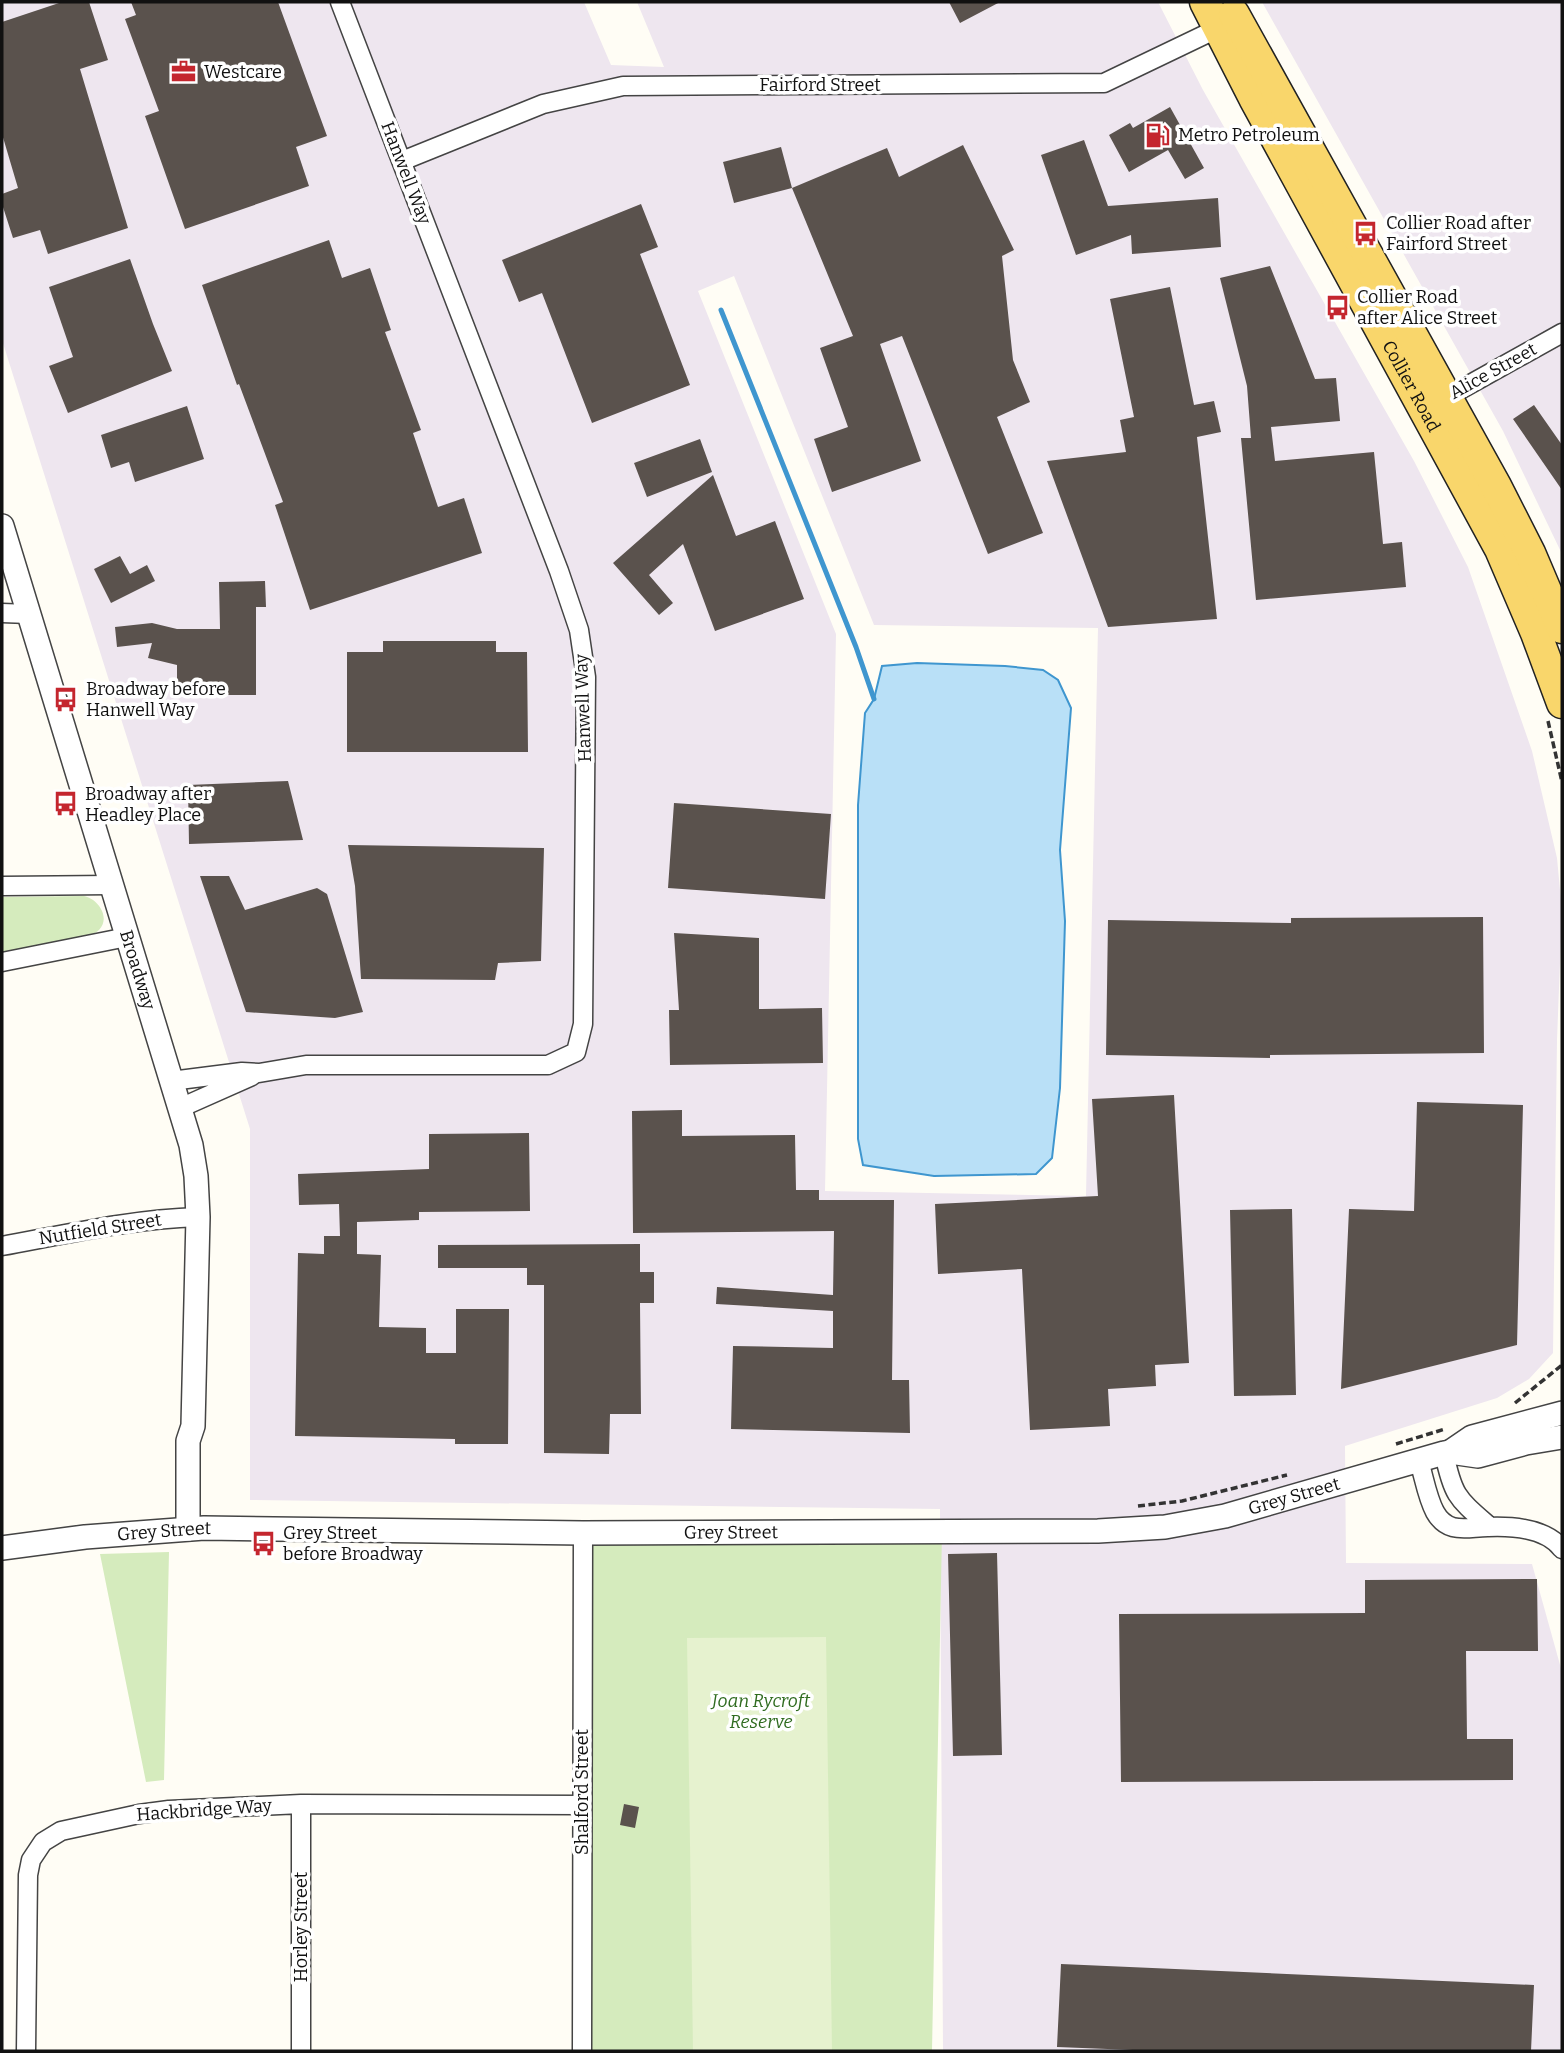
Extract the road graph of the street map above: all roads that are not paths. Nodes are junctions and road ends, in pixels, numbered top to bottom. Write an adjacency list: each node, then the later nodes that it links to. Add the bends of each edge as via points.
1 (340, 2): 3 (street, Hanwell Way)
2 (1222, 13): 3 (street, Fairford Street, via 1104,83 623,86 543,104); 5 (main road, Collier Road, via 1254,98)
3 (402, 161): 15 (street, Hanwell Way, via 579,630 586,677 583,1024 576,1052 548,1065 306,1065)
4 (1562, 333): 5 (street, Alice Street)
5 (1436, 404): 9 (main road, Collier Road, via 1496,486); 10 (main road, Collier Road, via 1536,633)
6 (2, 526): 8 (street, Broadway)
7 (2, 613): 8 (street)
8 (29, 614): 11 (street, Broadway)
9 (1562, 628)
10 (1562, 704)
11 (111, 885): 12 (street); 13 (street, Broadway)
12 (2, 886)
13 (127, 937): 14 (street); 16 (street, Broadway)
14 (2, 962)
15 (259, 1073): 16 (street, Hanwell Way); 17 (street, Hanwell Way)
16 (171, 1081): 17 (street, Broadway)
17 (180, 1108): 18 (street, Broadway, via 191,1144)
18 (198, 1217): 19 (street, Nutfield Street, via 76,1232); 25 (street, Broadway, via 193,1426 188,1441)
19 (2, 1247)
20 (1562, 1413): 22 (street, Grey Street, via 1472,1437)
21 (1562, 1437): 22 (street, Grey Street, via 1478,1456)
22 (1447, 1453): 23 (street, Grey Street); 24 (street, via 1451,1485 1460,1500)
23 (1419, 1461): 24 (street, via 1436,1514 1447,1525 1459,1530); 26 (street, Grey Street, via 1225,1516 1164,1527)
24 (1489, 1526): 28 (street, via 1549,1535)
25 (196, 1529): 26 (street, Grey Street); 27 (street, Grey Street, via 85,1536)
26 (583, 1533): 30 (street, Shalford Street)
27 (2, 1548)
28 (1562, 1549)
29 (301, 1804): 30 (street, Hackbridge Way); 31 (street, Hackbridge Way, via 139,1814 61,1831 43,1842 28,1875); 32 (street, Horley Street)
30 (583, 1805): 33 (street, Shalford Street)
31 (26, 2051)
32 (301, 2051)
33 (582, 2051)

